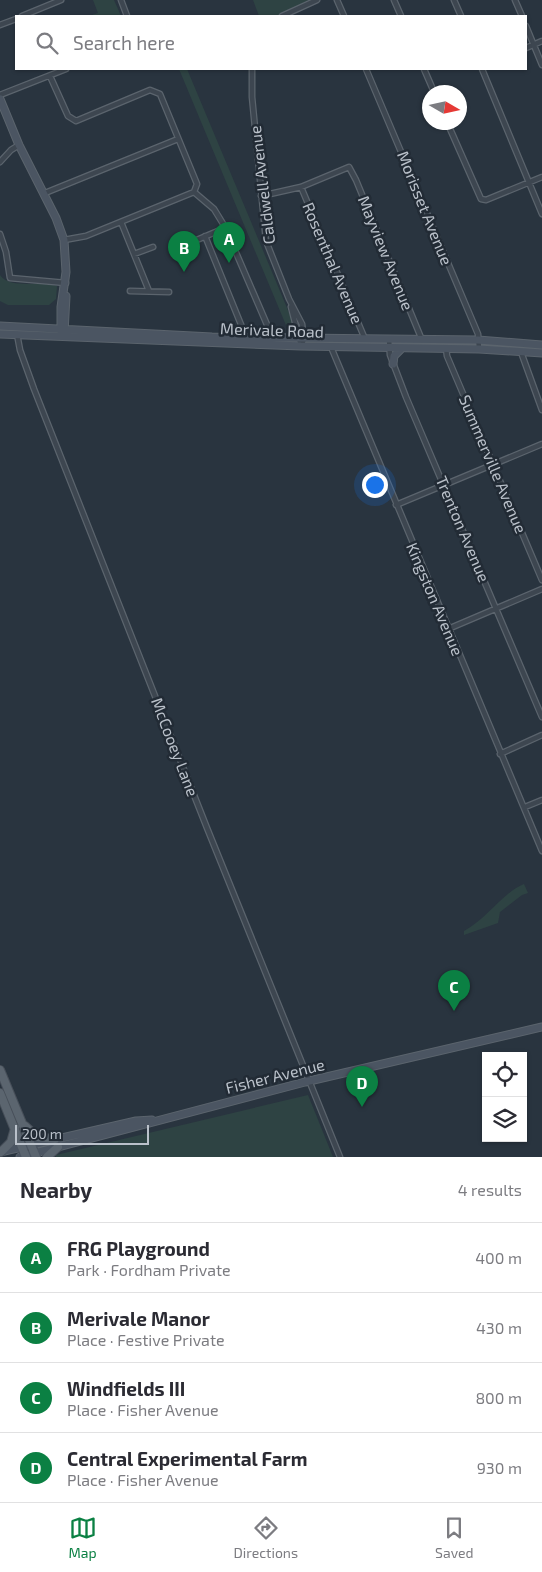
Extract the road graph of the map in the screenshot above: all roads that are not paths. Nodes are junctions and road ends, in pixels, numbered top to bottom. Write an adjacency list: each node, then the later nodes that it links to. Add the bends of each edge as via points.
1 (61, 0): 8 (street)
2 (121, 0): 9 (street)
3 (317, 0): 10 (street)
4 (336, 0): 11 (street)
5 (394, 0): 12 (street)
6 (454, 0): 13 (street)
7 (515, 0): 14 (street)
8 (24, 15)
9 (127, 15)
10 (284, 15)
11 (344, 15)
12 (401, 15)
13 (460, 15)
14 (522, 15)
15 (15, 19): 16 (street)
16 (0, 25)
17 (527, 29): 19 (street)
18 (542, 41): 19 (street)
19 (533, 44): 20 (street); 21 (street)
20 (527, 47)
21 (542, 65)
22 (64, 70): 27 (street)
23 (252, 70): 39 (street, Caldwell Avenue)
24 (366, 70): 63 (street, Morisset Avenue)
25 (424, 70): 28 (street)
26 (482, 70): 35 (street)
27 (50, 76): 29 (street); 31 (street, via 68,116 76,121 150,90 156,91)
28 (431, 85)
29 (0, 97): 32 (main road)
30 (450, 130): 35 (street, via 481,199 486,200)
31 (178, 139): 37 (street, via 197,184); 38 (street)
32 (19, 145): 33 (street); 38 (main road)
33 (0, 162)
34 (542, 177): 35 (street)
35 (529, 182): 40 (street)
36 (301, 187): 39 (street); 61 (street, Rosenthal Avenue); 62 (street, Mayview Avenue, via 349,167)
37 (194, 192): 41 (street); 42 (street, via 214,209)
38 (44, 193): 45 (main road)
39 (261, 196): 60 (street, Caldwell Avenue, via 268,248 289,298)
40 (542, 214)
41 (121, 222): 45 (street, via 86,236); 48 (street)
42 (225, 228): 44 (street); 55 (street)
43 (0, 234): 49 (street, via 10,278)
44 (205, 236): 46 (street); 54 (street)
45 (64, 240): 49 (main road)
46 (192, 242)
47 (153, 247): 48 (street)
48 (134, 254): 51 (street)
49 (65, 286): 56 (main road)
50 (130, 291): 51 (street)
51 (148, 291): 52 (street)
52 (169, 292)
53 (0, 326): 56 (main road, Merivale Road)
54 (242, 327)
55 (268, 327)
56 (63, 328): 59 (main road); 60 (main road, Merivale Road)
57 (0, 334): 58 (main road, Merivale Road)
58 (17, 334): 59 (main road, Merivale Road); 91 (street, McCooey Lane, via 38,398)
59 (63, 336): 66 (main road, Merivale Road)
60 (301, 339): 61 (main road, Merivale Road); 66 (street)
61 (365, 339): 64 (main road, Merivale Road)
62 (422, 340): 63 (main road, Merivale Road); 64 (main road, Merivale Road)
63 (478, 340): 65 (main road, Merivale Road); 69 (main road, via 449,344); 70 (street, Morisset Avenue)
64 (389, 343): 67 (main road, Merivale Road); 68 (main road, Merivale Road); 73 (street, Trenton Avenue)
65 (542, 345)
66 (301, 346): 67 (main road, Merivale Road)
67 (331, 347): 78 (street, Kingston Avenue)
68 (402, 348): 69 (main road, Merivale Road); 73 (main road, via 394,356)
69 (446, 348): 70 (main road, Merivale Road); 76 (street, Summerville Avenue)
70 (479, 349): 71 (main road, Merivale Road)
71 (521, 352): 72 (main road, Merivale Road); 74 (street)
72 (542, 353)
73 (393, 364): 77 (street, Trenton Avenue)
74 (542, 410)
75 (542, 444): 76 (street)
76 (494, 465): 77 (street); 79 (street, Summerville Avenue)
77 (444, 486): 78 (street); 81 (street, Trenton Avenue)
78 (396, 505): 82 (street, Kingston Avenue)
79 (542, 580)
80 (542, 589): 81 (street)
81 (497, 609): 82 (street); 83 (street, Trenton Avenue)
82 (448, 629): 85 (street, Kingston Avenue)
83 (542, 717)
84 (542, 735): 85 (street)
85 (500, 754): 87 (street, Kingston Avenue)
86 (542, 800): 87 (street)
87 (525, 807): 88 (street, Kingston Avenue)
88 (542, 851)
89 (542, 1027): 91 (main road, Fisher Avenue)
90 (0, 1070): 94 (main road)
91 (309, 1082): 93 (main road, Fisher Avenue); 103 (street, McCooey Lane)
92 (0, 1092): 95 (main road)
93 (160, 1119): 96 (main road, Fisher Avenue); 99 (main road, Fisher Avenue, via 137,1128)
94 (22, 1123): 96 (main road, via 34,1135); 97 (main road)
95 (15, 1128): 98 (main road); 100 (main road, via 11,1142)
96 (54, 1139): 97 (main road, Fisher Avenue)
97 (31, 1145): 98 (main road, Fisher Avenue); 101 (main road)
98 (22, 1147): 100 (main road, Fisher Avenue); 101 (main road)
99 (58, 1147): 101 (main road, Fisher Avenue); 102 (main road)
100 (0, 1152)
101 (28, 1156)
102 (47, 1157)
103 (340, 1157)

